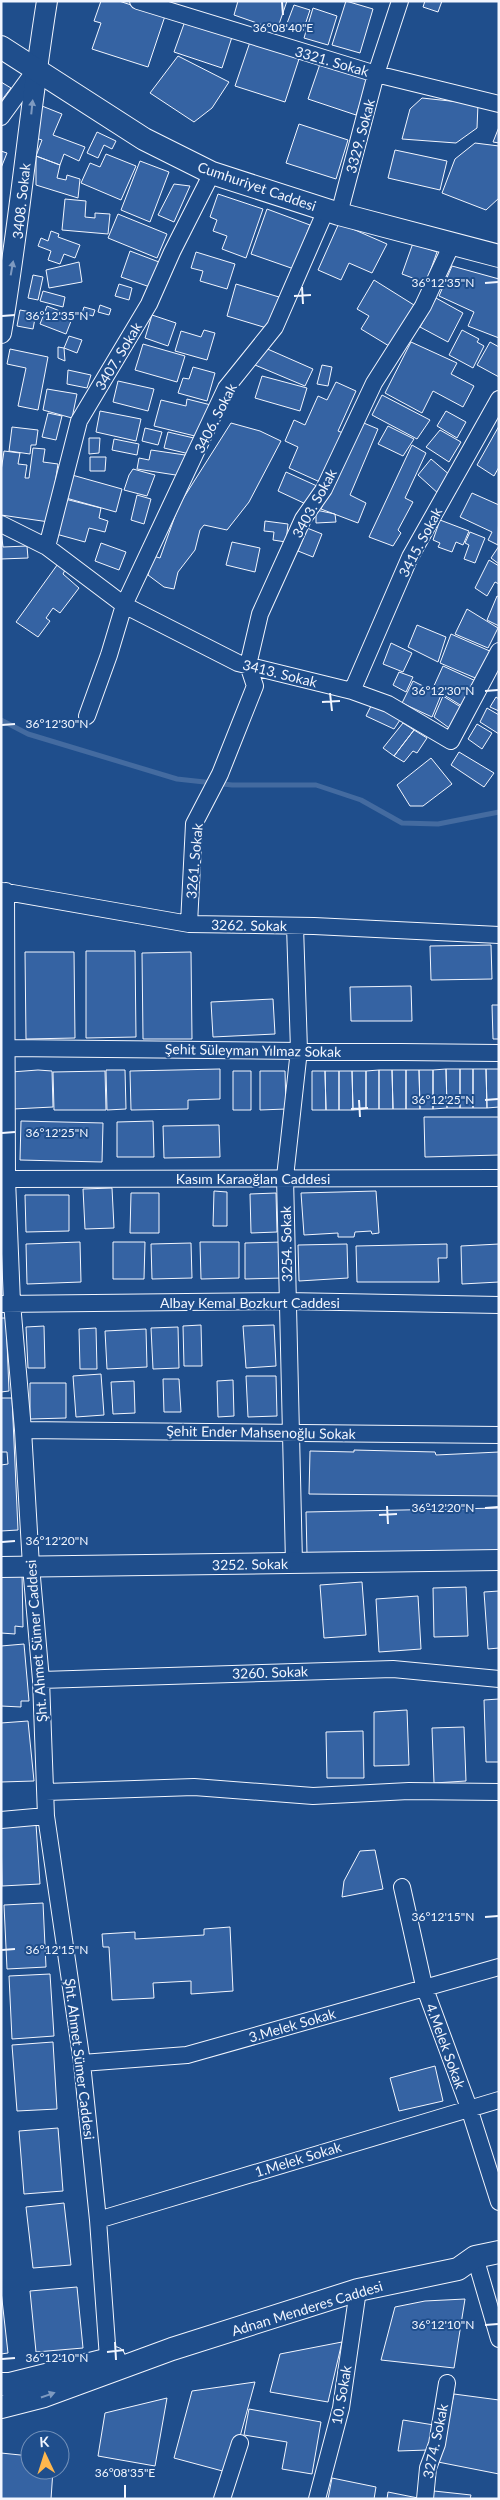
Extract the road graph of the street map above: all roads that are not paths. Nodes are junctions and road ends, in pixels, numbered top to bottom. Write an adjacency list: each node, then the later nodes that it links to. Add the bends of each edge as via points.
1 (47, 1): 6 (street, 3408. Sokak)
2 (138, 1): 4 (street, 3321. Sokak)
3 (400, 1): 7 (street, 3329. Sokak)
4 (182, 9): 7 (street, 3321. Sokak)
5 (1, 47): 6 (main road, Cumhuriyet Caddesi)
6 (36, 69): 9 (street); 10 (main road, Cumhuriyet Caddesi, via 144,138); 14 (street, 3408. Sokak, one-way to 6, via 16,246)
7 (376, 74): 8 (street, 3321. Sokak); 11 (street, 3329. Sokak)
8 (499, 104)
9 (1, 117)
10 (212, 173): 11 (main road, Cumhuriyet Caddesi); 17 (street, 3407. Sokak, via 149,304 79,421)
11 (333, 212): 12 (main road, Cumhuriyet Caddesi); 18 (street, 3406. Sokak, via 275,327 226,388)
12 (452, 244): 13 (main road, Cumhuriyet Caddesi); 20 (street, 3403. Sokak, via 423,306 374,383 324,489 303,519 260,614)
13 (499, 256)
14 (1, 333)
15 (499, 398): 21 (street, 3415. Sokak, via 410,557)
16 (1, 524): 17 (street, 3413. Sokak)
17 (47, 547): 18 (street, 3413. Sokak)
18 (124, 605): 20 (street, 3413. Sokak, via 238,663); 22 (street, 3406. Sokak)
19 (499, 651): 21 (street, 3413. Sokak, via 451,741 388,704)
20 (248, 665): 21 (street, 3413. Sokak); 23 (street, 3403. Sokak, via 255,686)
21 (352, 691)
22 (87, 716)
23 (220, 774): 25 (street, 3261. Sokak, via 194,824)
24 (3, 891): 25 (street, 3262. Sokak); 28 (street, Şht. Ahmet Sümer Caddesi)
25 (189, 924): 26 (street, 3262. Sokak)
26 (295, 926): 27 (street, 3262. Sokak); 29 (street, 3254. Sokak)
27 (499, 935)
28 (8, 1048): 29 (street, Şehit Süleyman Yılmaz Sokak); 33 (street, Şht. Ahmet Sümer Caddesi)
29 (299, 1050): 30 (street, Şehit Süleyman Yılmaz Sokak); 31 (street, 3254. Sokak)
30 (499, 1053)
31 (285, 1177): 32 (street, Kasım Karaoğlan Caddesi); 33 (street, Kasım Karaoğlan Caddesi); 34 (street, 3254. Sokak)
32 (499, 1178)
33 (7, 1179): 35 (street, Şht. Ahmet Sümer Caddesi)
34 (287, 1301): 35 (street, Albay Kemal Bozkurt Caddesi); 36 (street, Albay Kemal Bozkurt Caddesi); 38 (street, 3254. Sokak)
35 (6, 1304): 37 (street, Şht. Ahmet Sümer Caddesi)
36 (499, 1305)
37 (23, 1430): 38 (street, Şehit Ender Mahsenoğlu Sokak); 42 (street, Şht. Ahmet Sümer Caddesi)
38 (291, 1432): 39 (street, Şehit Ender Mahsenoğlu Sokak); 41 (street, 3254. Sokak)
39 (499, 1435)
40 (499, 1560): 41 (street, 3252. Sokak)
41 (294, 1563): 42 (street, 3252. Sokak)
42 (31, 1566): 43 (street, 3252. Sokak); 45 (street, Şht. Ahmet Sümer Caddesi)
43 (1, 1568)
44 (499, 1679): 45 (street, 3260. Sokak, via 393,1669)
45 (41, 1680): 46 (street, Şht. Ahmet Sümer Caddesi)
46 (46, 1792): 47 (street, via 194,1787 313,1796 409,1791); 48 (street, Şht. Ahmet Sümer Caddesi)
47 (499, 1792)
48 (46, 1816): 49 (street); 53 (street, Şht. Ahmet Sümer Caddesi)
49 (1, 1820)
50 (402, 1887): 52 (street, 4.Melek Sokak)
51 (499, 1967): 52 (street, 3.Melek Sokak)
52 (424, 1986): 53 (street, 3.Melek Sokak, via 187,2055); 55 (street, 4.Melek Sokak)
53 (82, 2063): 57 (street, Şht. Ahmet Sümer Caddesi)
54 (499, 2100): 55 (street, 1.Melek Sokak)
55 (469, 2108): 56 (street, 4.Melek Sokak); 57 (street, 1.Melek Sokak)
56 (499, 2202)
57 (98, 2220): 63 (street, Şht. Ahmet Sümer Caddesi)
58 (499, 2252): 59 (main road, Adnan Menderes Caddesi)
59 (475, 2258): 60 (main road, Adnan Menderes Caddesi, via 458,2269); 61 (street)
60 (358, 2290): 62 (main road, Adnan Menderes Caddesi); 69 (street, 10. Sokak, via 341,2408)
61 (499, 2340)
62 (172, 2349): 63 (main road, Adnan Menderes Caddesi); 66 (main road, Adnan Menderes Caddesi, one-way to 62, via 44,2396)
63 (108, 2358): 65 (main road, Adnan Menderes Caddesi)
64 (446, 2383): 70 (street, 3274. Sokak, via 437,2444 428,2468)
65 (1, 2384)
66 (1, 2407)
67 (240, 2443): 68 (street)
68 (222, 2499)
69 (317, 2499)
70 (425, 2499)

